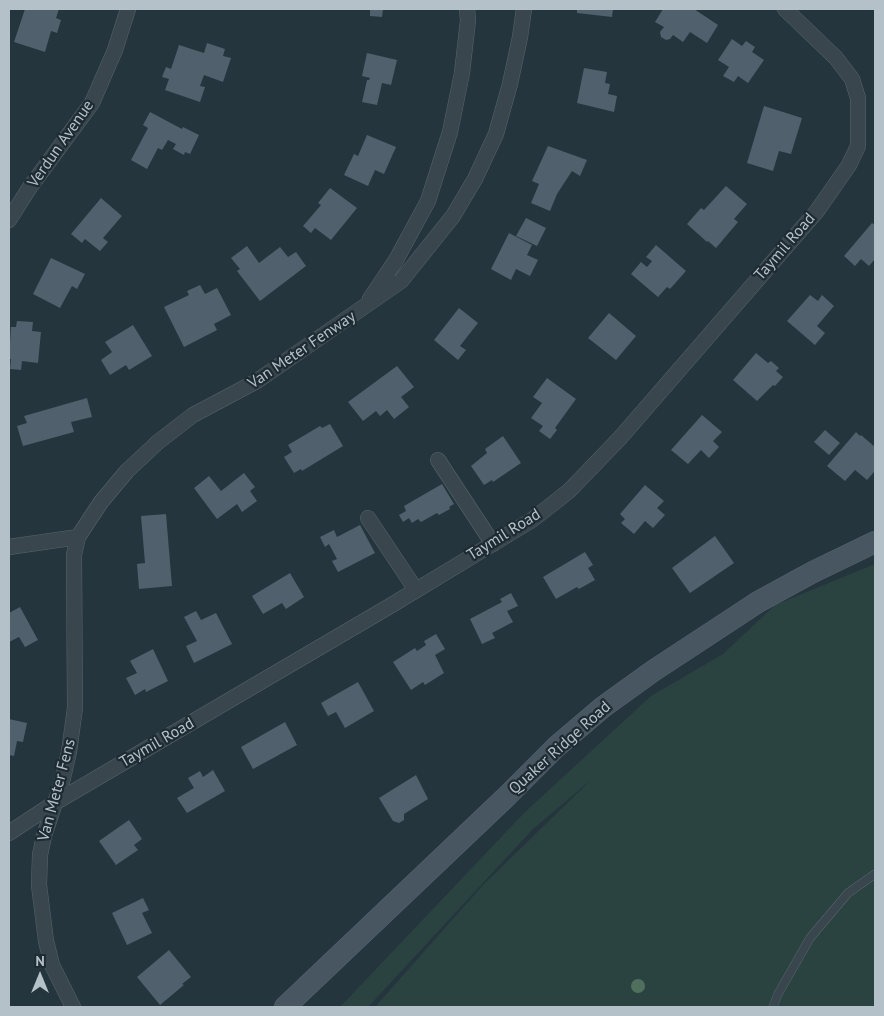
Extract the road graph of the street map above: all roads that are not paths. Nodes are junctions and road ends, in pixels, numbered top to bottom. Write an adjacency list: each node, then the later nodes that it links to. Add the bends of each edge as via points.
1 (128, 9): 5 (street, Verdun Avenue, via 115,50 92,103 30,186)
2 (467, 9): 6 (street, Van Meter Fenway, via 462,73 450,132 428,201 396,260)
3 (524, 9): 6 (street, via 508,92 496,134 475,179 453,216 401,281)
4 (785, 9): 11 (street, Taymil Road, via 836,58 852,79 858,98 858,146 848,165 817,211 620,438 569,491 532,520)
5 (9, 220)
6 (364, 308): 9 (street, Van Meter Fenway, via 257,381 193,416 158,442 127,471)
7 (438, 460): 11 (street)
8 (368, 518): 13 (street)
9 (78, 537): 12 (street); 14 (street, Van Meter Fens, via 74,556 75,708 69,752)
10 (875, 542): 18 (street, Quaker Ridge Road, via 758,602 603,707 556,747)
11 (493, 544): 13 (street, Taymil Road)
12 (9, 546)
13 (416, 590): 14 (street, Taymil Road)
14 (56, 802): 15 (street, Taymil Road); 17 (street, Van Meter Fens, via 40,855 39,885 52,965)
15 (9, 833)
16 (875, 874): 19 (lane, via 848,893 810,938)
17 (73, 1007)
18 (285, 1007)
19 (773, 1007)

